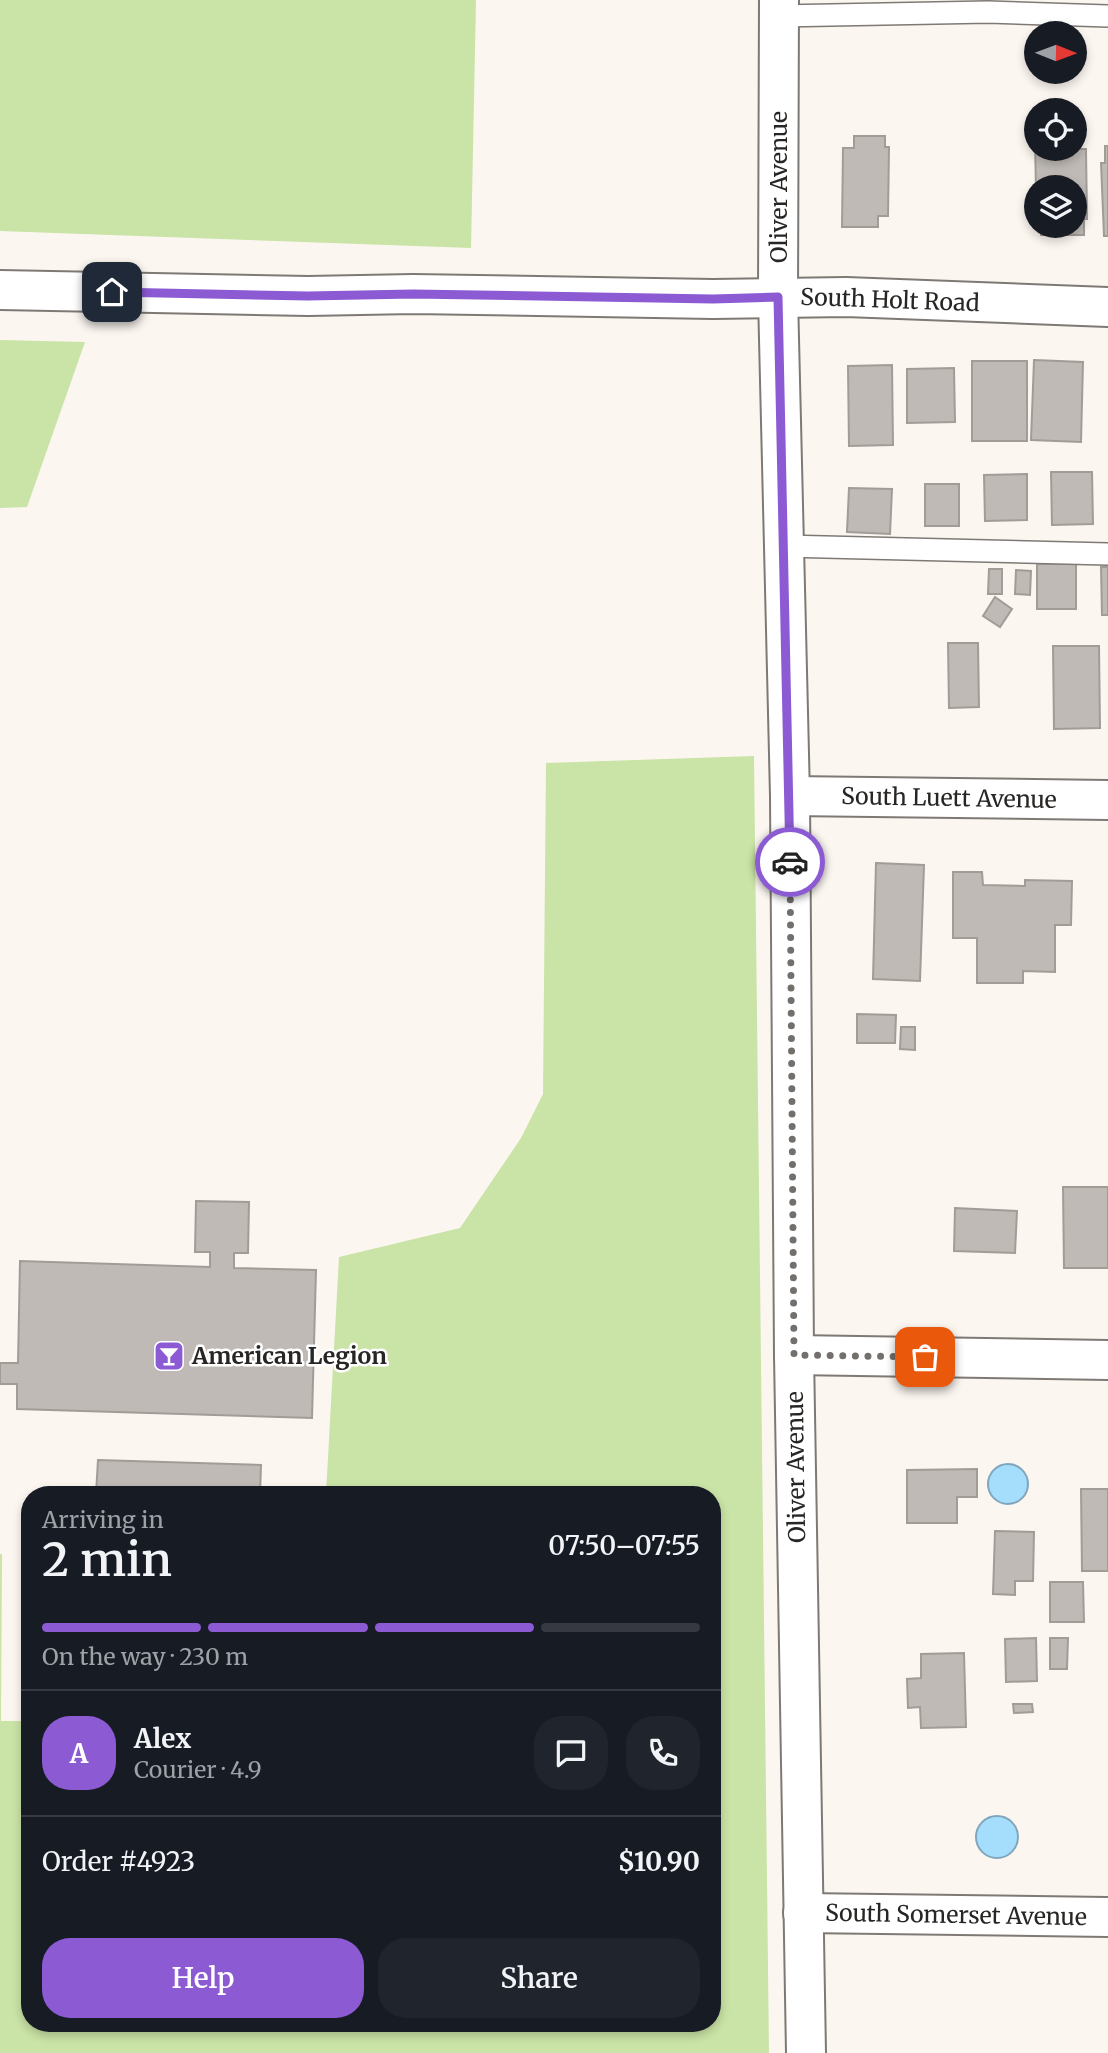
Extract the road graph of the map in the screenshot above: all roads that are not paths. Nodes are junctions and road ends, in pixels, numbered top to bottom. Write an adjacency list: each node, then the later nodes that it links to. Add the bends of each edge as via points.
1 (779, 8): 2 (lane); 4 (street, Oliver Avenue)
2 (1108, 16)
3 (0, 290): 4 (street, South Holt Road)
4 (778, 297): 5 (street, South Holt Road); 6 (street, Oliver Avenue)
5 (1108, 307)
6 (784, 546): 7 (lane); 8 (street, Oliver Avenue)
7 (1108, 554)
8 (790, 796): 9 (street, South Luett Avenue); 10 (street, Oliver Avenue)
9 (1108, 800)
10 (794, 1355): 11 (street); 12 (street, Oliver Avenue)
11 (1108, 1360)
12 (803, 1913): 13 (street, South Somerset Avenue); 14 (street, Oliver Avenue)
13 (1108, 1917)
14 (806, 2053)

